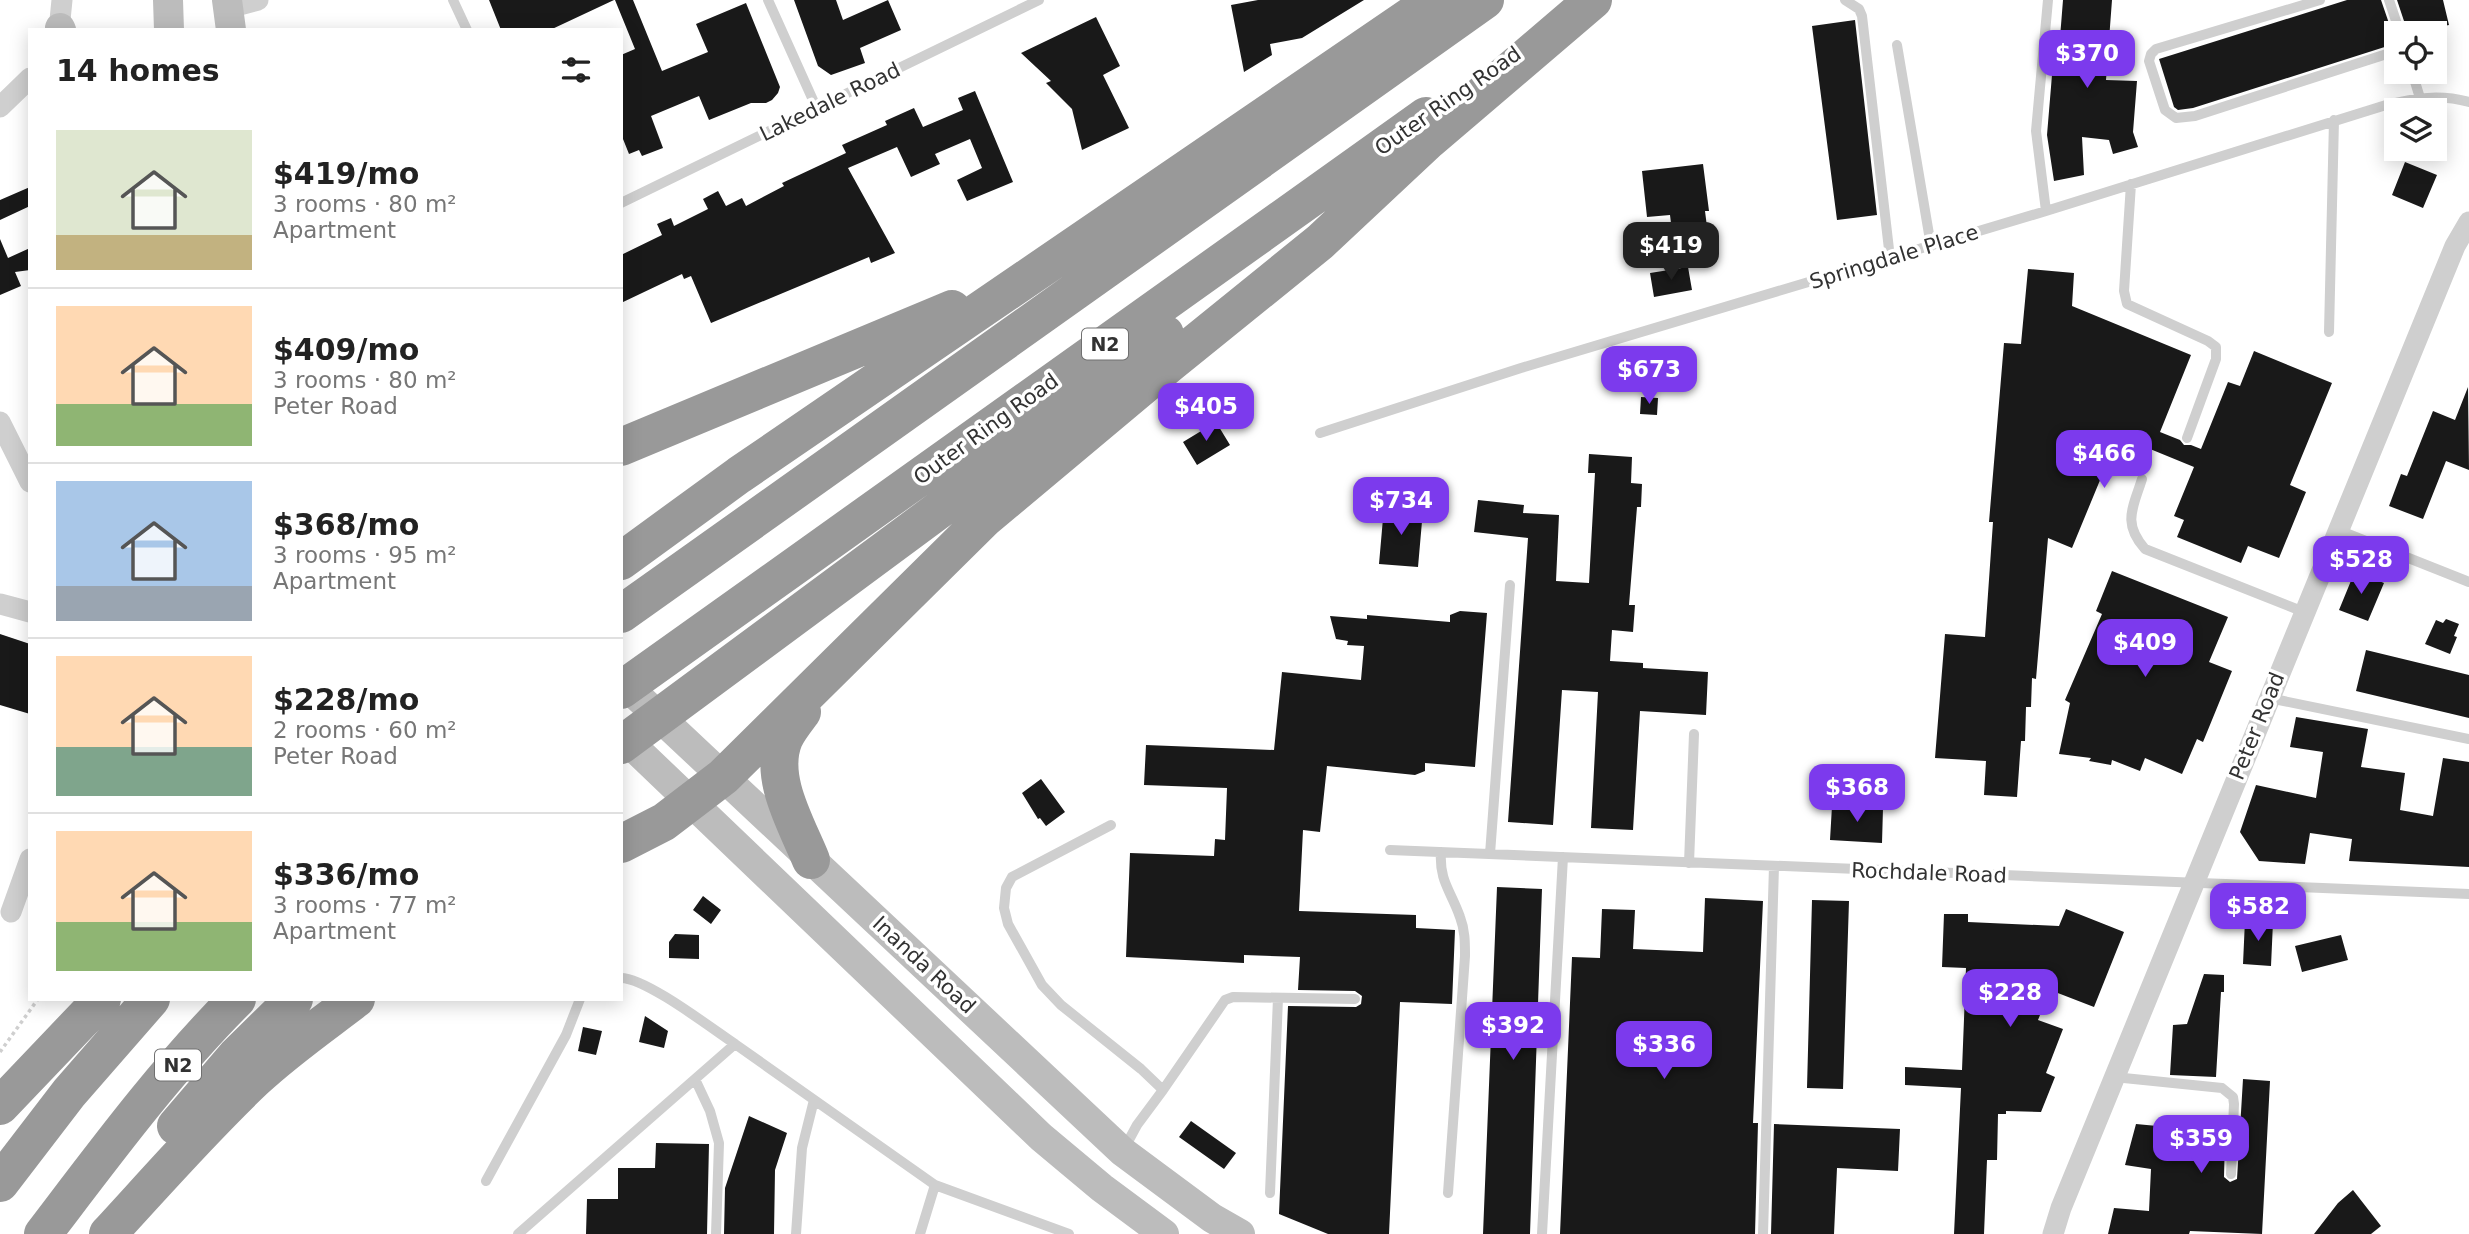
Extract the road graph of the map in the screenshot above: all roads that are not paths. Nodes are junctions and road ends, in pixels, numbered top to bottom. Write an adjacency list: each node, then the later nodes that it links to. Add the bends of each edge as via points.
1 (169, 0): 15 (main road)
2 (258, 0): 13 (street)
3 (453, 0): 16 (lane)
4 (768, 0): 25 (lane)
5 (1039, 0): 25 (lane, Lakedale Road)
6 (1434, 0): 34 (highway)
7 (1485, 0): 49 (highway)
8 (1592, 0): 27 (highway); 52 (highway, Outer Ring Road / N2)
9 (1845, 0): 33 (lane, via 1862,16)
10 (2048, 0): 30 (lane, via 2036,131)
11 (2320, 0): 18 (lane, via 2156,49 2149,61 2150,71 2165,110 2176,118 2195,116)
12 (2389, 0): 14 (lane)
13 (222, 11)
14 (2396, 21)
15 (169, 28)
16 (466, 28)
17 (1897, 45): 32 (lane)
18 (2384, 55)
19 (28, 80): 23 (street)
20 (2416, 84): 21 (lane)
21 (2420, 98): 22 (lane, Springdale Place, via 2451,97)
22 (2469, 102)
23 (0, 107)
24 (2384, 107): 26 (lane, Springdale Place)
25 (817, 110): 29 (lane, Lakedale Road)
26 (2334, 120): 28 (lane, Springdale Place); 35 (lane)
27 (1429, 140): 50 (highway, via 1320,242 984,519); 57 (highway, via 1201,306)
28 (2131, 184): 30 (lane, Springdale Place); 38 (lane, via 2127,304 2216,347 2216,359)
29 (623, 201)
30 (2046, 211): 32 (lane, Springdale Place)
31 (2469, 222): 42 (street, Peter Road)
32 (1931, 246): 33 (lane, Springdale Place)
33 (1890, 258): 37 (lane, Springdale Place)
34 (1043, 266): 39 (highway, via 930,319); 43 (highway)
35 (2329, 332)
36 (0, 422): 40 (street)
37 (1320, 433)
38 (2187, 438)
39 (623, 446)
40 (28, 478)
41 (2142, 479): 48 (lane, via 2129,522 2145,549)
42 (2338, 530): 44 (lane); 48 (street, Peter Road)
43 (623, 560)
44 (2469, 582)
45 (1510, 585): 65 (lane)
46 (0, 604): 47 (street)
47 (28, 611)
48 (2304, 612): 53 (street, Peter Road)
49 (623, 613)
50 (833, 667): 58 (highway); 60 (highway, via 784,738)
51 (623, 683): 58 (main road)
52 (623, 689)
53 (2269, 698): 56 (lane); 71 (street, Peter Road)
54 (1694, 734): 68 (lane)
55 (623, 737): 57 (main road, Inanda Road)
56 (2469, 739)
57 (635, 752): 59 (main road, Inanda Road)
58 (723, 777): 59 (highway); 60 (main road)
59 (691, 803): 62 (highway); 107 (main road, Inanda Road, via 1041,1137)
60 (776, 804): 67 (highway)
61 (1111, 825): 88 (lane, via 1012,877 1004,908 1042,985)
62 (623, 843)
63 (1390, 850): 64 (lane, Rochdale Road)
64 (1441, 852): 65 (lane, Rochdale Road); 99 (lane, via 1444,883 1465,934)
65 (1490, 854): 66 (lane, Rochdale Road)
66 (1563, 857): 68 (lane, Rochdale Road); 109 (lane)
67 (811, 860): 92 (main road, Inanda Road)
68 (1689, 863): 70 (lane, Rochdale Road)
69 (28, 865): 73 (street)
70 (1774, 866): 71 (lane, Rochdale Road); 110 (lane)
71 (2192, 884): 72 (lane, Rochdale Road); 86 (street, Peter Road)
72 (2469, 894)
73 (11, 912)
74 (623, 978): 84 (lane, via 647,987)
75 (1278, 998): 76 (lane); 88 (lane, via 1225,1000); 98 (lane)
76 (1355, 999)
77 (73, 1001): 85 (highway)
78 (99, 1001): 85 (highway)
79 (149, 1001): 96 (highway, via 69,1093)
80 (235, 1001): 100 (highway, N2, via 121,1132)
81 (292, 1001): 93 (highway, via 236,1056)
82 (353, 1001): 93 (highway, via 303,1038)
83 (579, 1001): 95 (lane, via 566,1035)
84 (735, 1044): 87 (lane); 90 (lane)
85 (18, 1056): 89 (highway); 91 (highway)
86 (2114, 1077): 94 (lane, via 2213,1086 2230,1093 2234,1104); 111 (street, Peter Road)
87 (695, 1079): 102 (lane); 103 (lane, via 719,1143)
88 (1163, 1090): 92 (lane)
89 (0, 1097)
90 (814, 1100): 97 (lane); 104 (lane, via 802,1148)
91 (0, 1106)
92 (1123, 1152): 108 (main road, Inanda Road)
93 (159, 1163): 101 (highway)
94 (2231, 1174)
95 (486, 1181)
96 (0, 1183)
97 (935, 1185): 105 (lane); 106 (lane)
98 (1270, 1193)
99 (1448, 1194)
100 (43, 1234)
101 (106, 1234)
102 (519, 1234)
103 (716, 1234)
104 (796, 1234)
105 (920, 1234)
106 (1069, 1234)
107 (1164, 1234)
108 (1240, 1234)
109 (1542, 1234)
110 (1763, 1234)
111 (2053, 1234)

